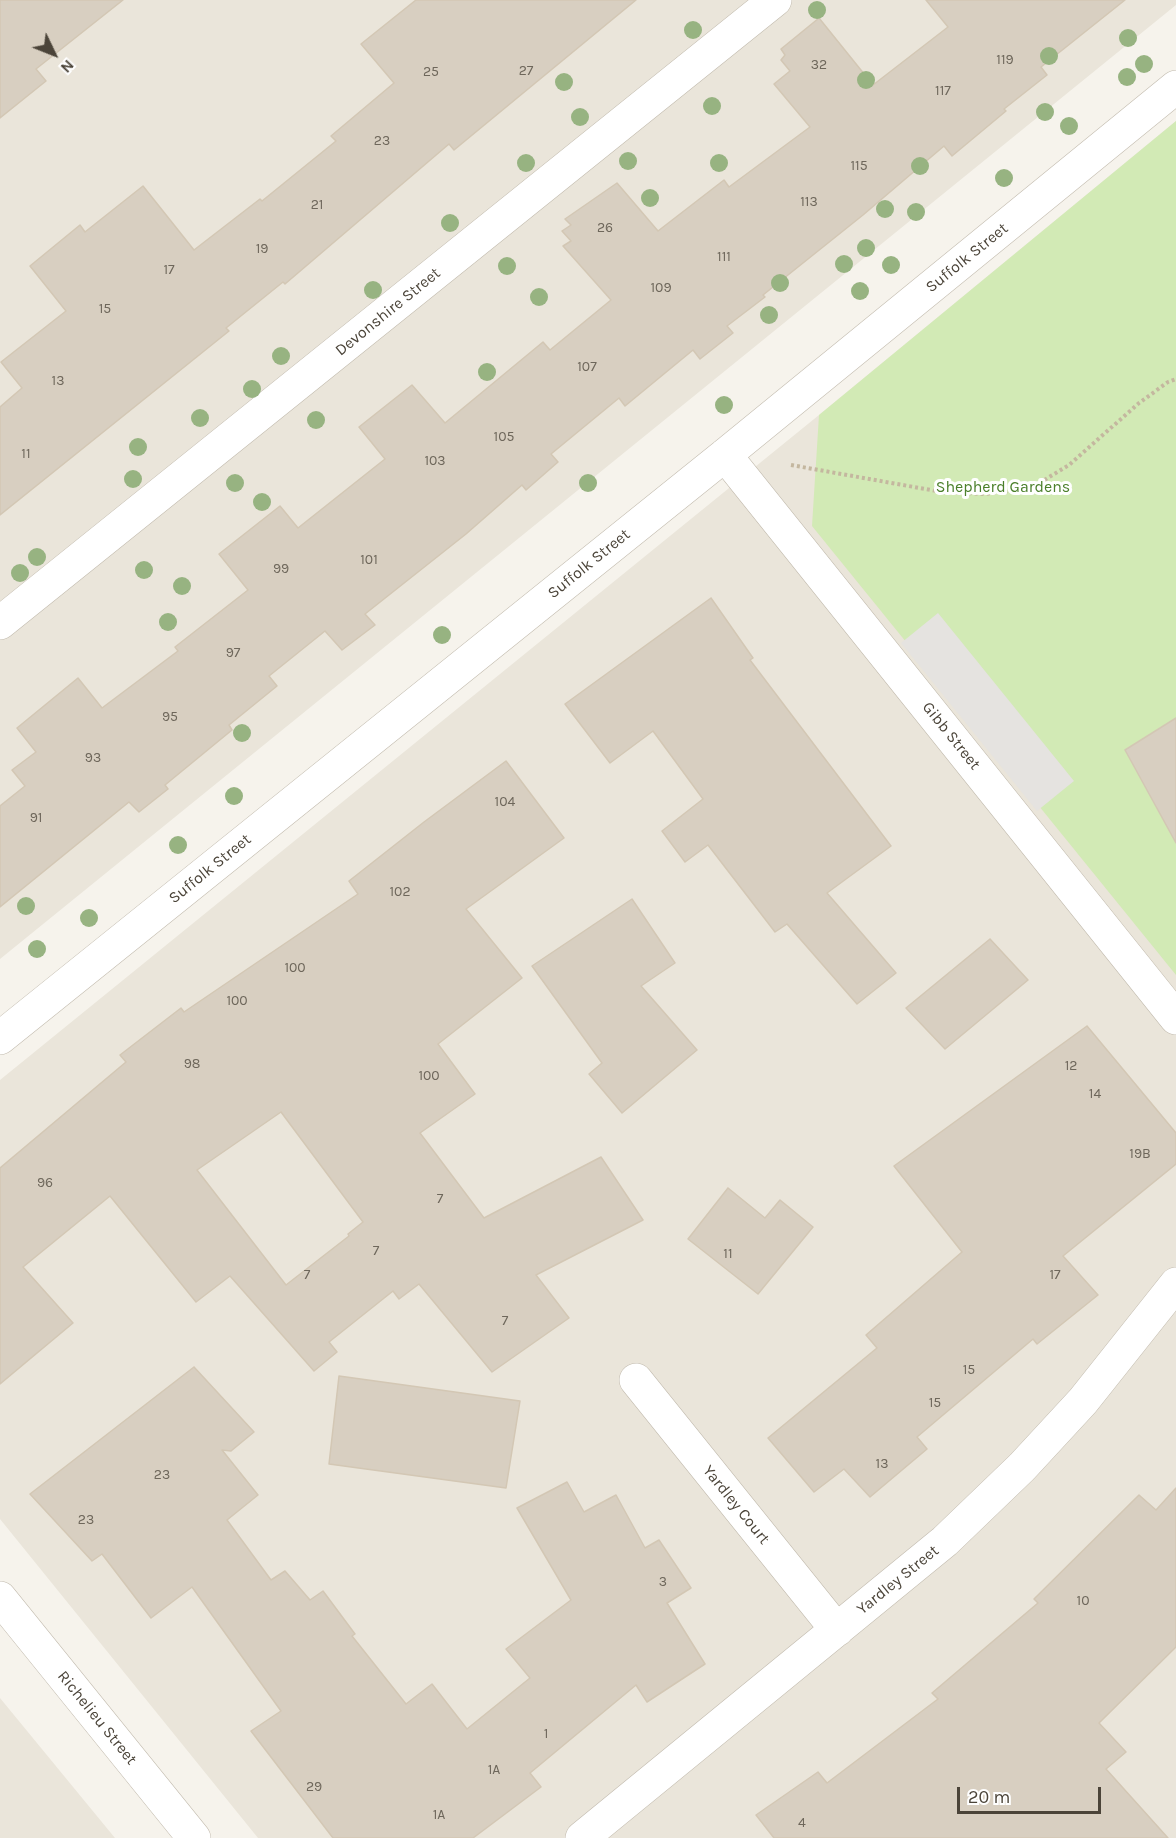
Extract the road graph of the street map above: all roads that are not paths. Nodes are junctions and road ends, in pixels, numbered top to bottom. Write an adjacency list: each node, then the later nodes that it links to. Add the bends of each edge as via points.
1 (775, 0): 4 (street, Devonshire Street)
2 (1176, 87): 3 (street, Suffolk Street)
3 (725, 455): 5 (street, Gibb Street); 6 (street, Suffolk Street)
4 (0, 623)
5 (1176, 1018)
6 (0, 1038)
7 (1176, 1284): 10 (street, Yardley Street, via 1083,1401 1022,1467 945,1541)
8 (636, 1380): 10 (street, Yardley Court)
9 (0, 1598): 11 (street, Richelieu Street)
10 (837, 1630): 12 (street, Yardley Street)
11 (194, 1838)
12 (582, 1838)

